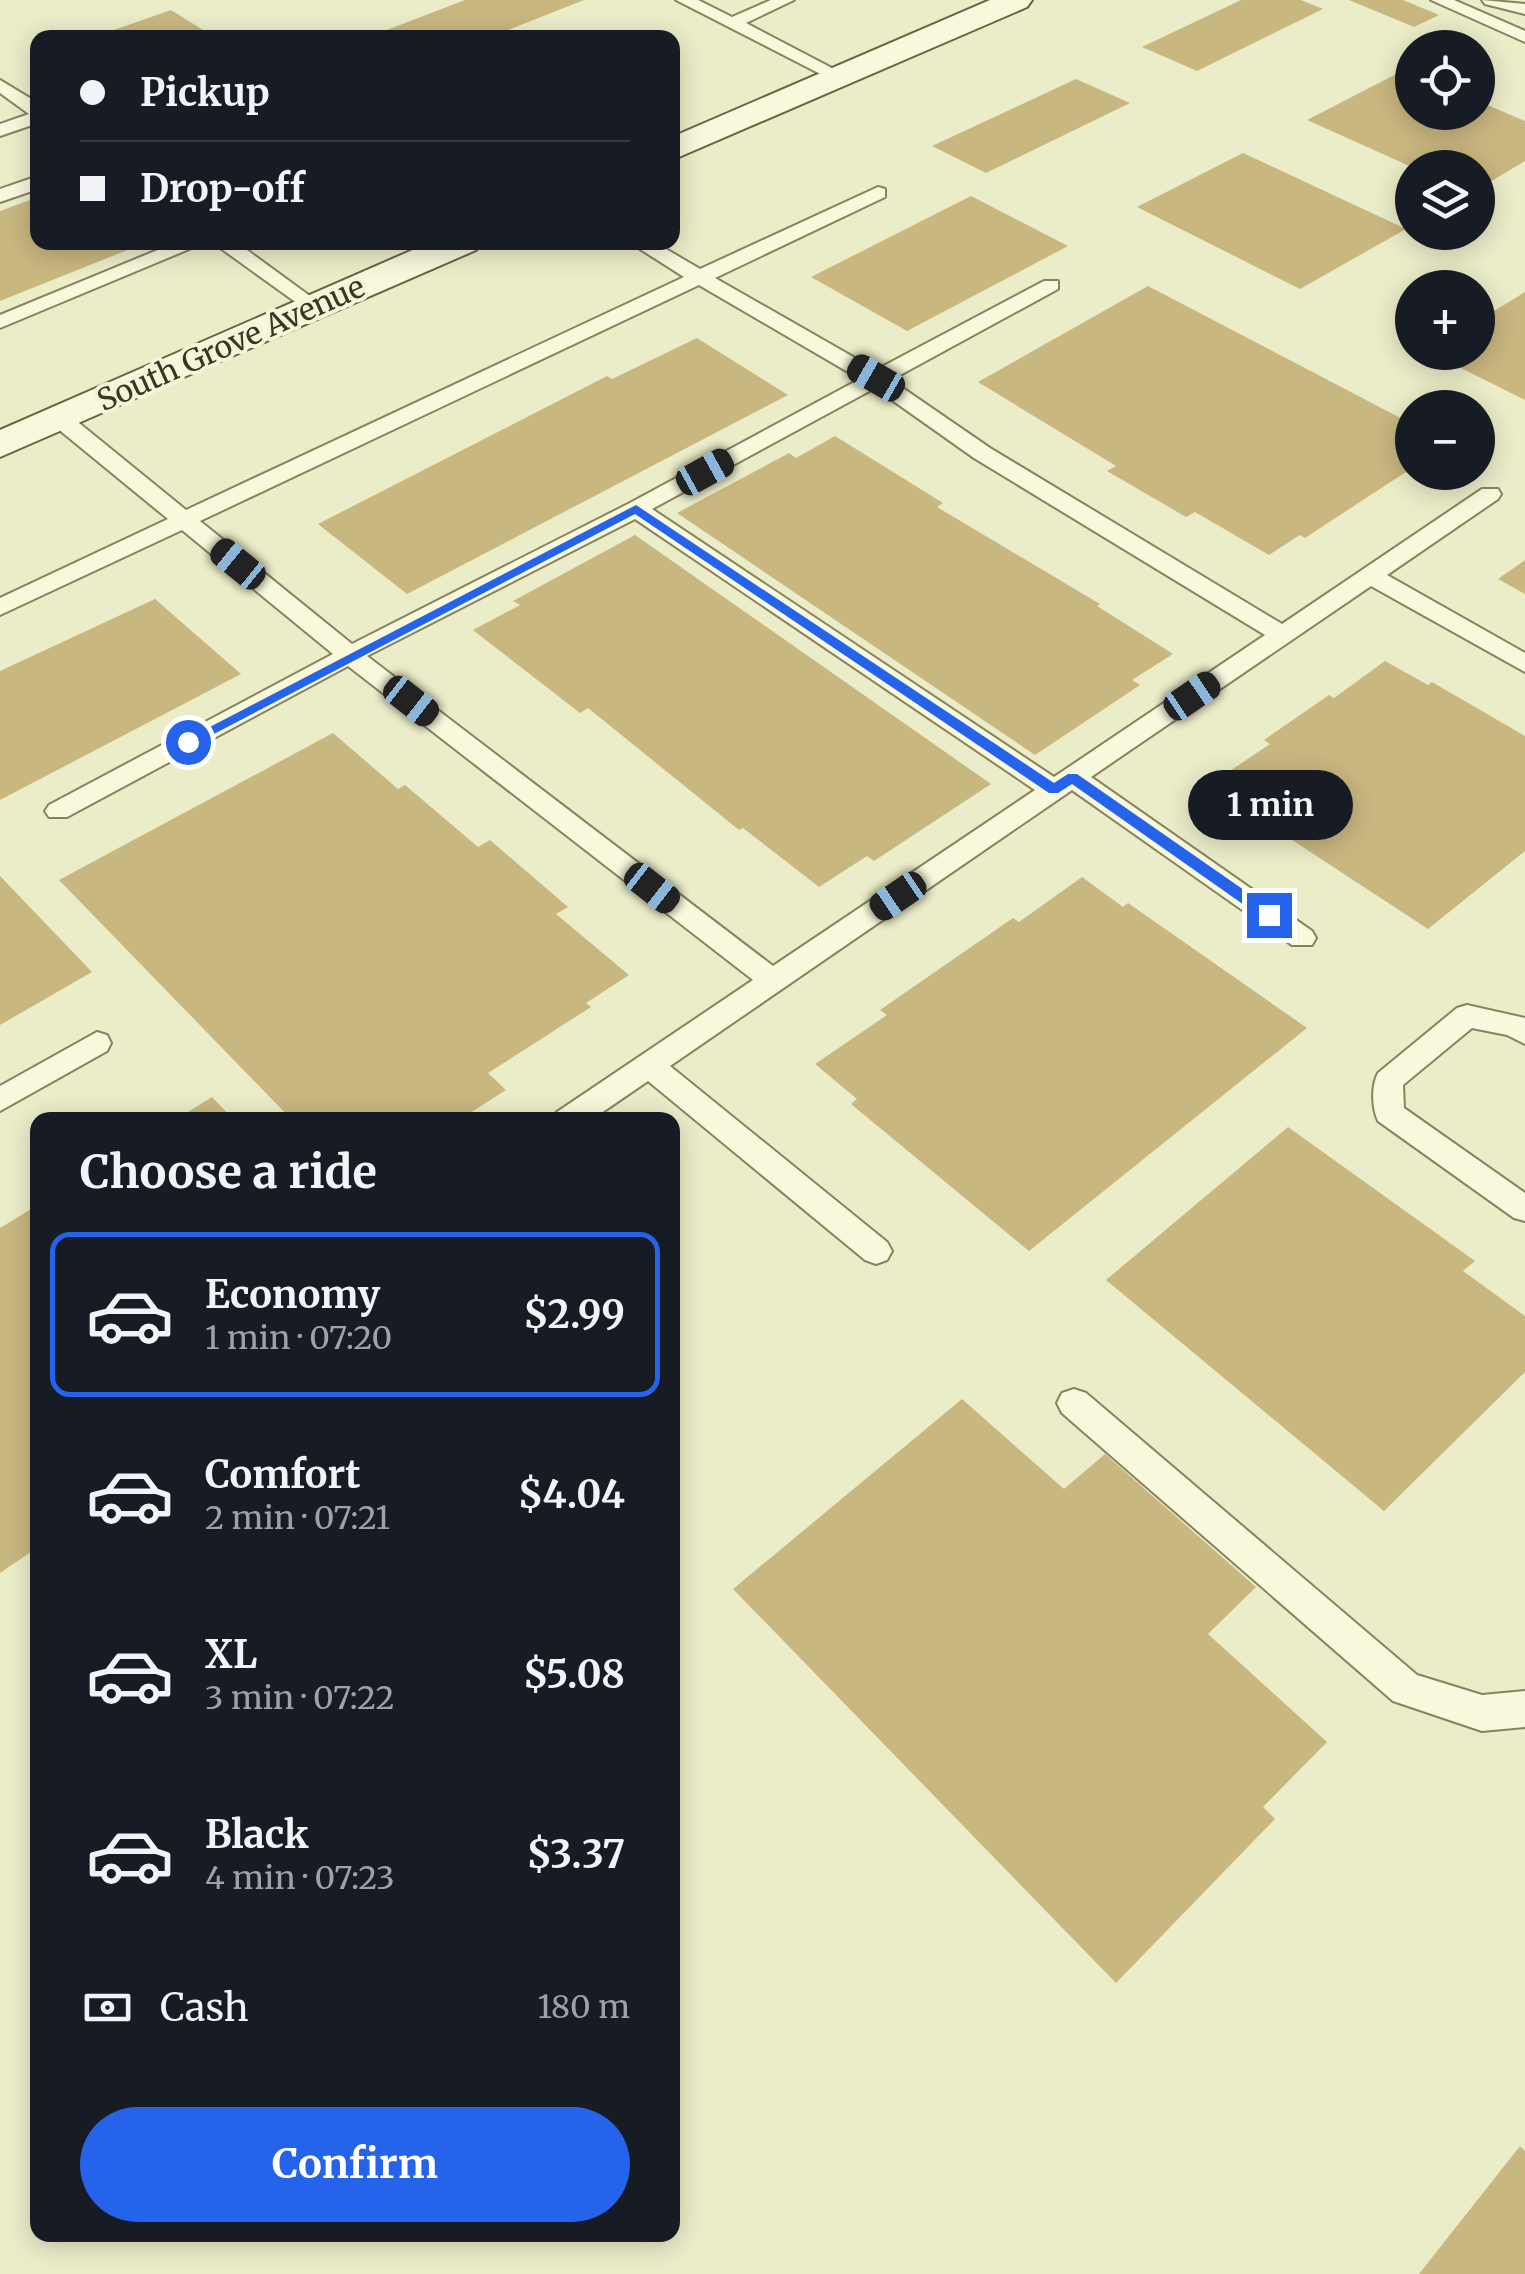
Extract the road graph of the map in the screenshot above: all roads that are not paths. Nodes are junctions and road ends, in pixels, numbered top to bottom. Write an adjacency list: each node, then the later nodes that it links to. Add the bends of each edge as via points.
1 (685, 0): 7 (lane)
2 (784, 0): 7 (lane)
3 (1016, 0): 9 (main road)
4 (1440, 0): 8 (lane)
5 (1491, 0): 6 (lane)
6 (1525, 9)
7 (732, 23): 9 (lane)
8 (1525, 37)
9 (840, 77): 14 (main road)
10 (0, 85): 11 (lane)
11 (30, 108)
12 (30, 117): 13 (lane)
13 (0, 130)
14 (680, 147)
15 (30, 185): 17 (lane)
16 (878, 193): 22 (lane)
17 (0, 196)
18 (176, 250): 25 (lane)
19 (233, 250): 24 (lane)
20 (445, 250): 24 (main road, South Grove Avenue)
21 (652, 250): 22 (lane)
22 (696, 276): 26 (lane); 31 (lane)
23 (1052, 285): 26 (lane)
24 (315, 307): 27 (main road, South Grove Avenue)
25 (0, 322)
26 (876, 378): 30 (lane); 34 (lane, via 982,453)
27 (60, 419): 28 (main road, South Grove Avenue); 31 (lane)
28 (0, 445)
29 (1490, 494): 32 (lane)
30 (636, 509): 35 (lane); 37 (lane)
31 (182, 519): 33 (lane); 35 (lane)
32 (1370, 576): 34 (lane); 36 (lane)
33 (0, 607)
34 (1282, 635): 37 (lane)
35 (350, 654): 38 (lane); 40 (lane)
36 (1525, 664)
37 (1063, 783): 39 (lane); 40 (lane)
38 (58, 811)
39 (1302, 938)
40 (773, 980): 43 (lane)
41 (1525, 1033): 46 (lane, via 1467,1016 1388,1081 1389,1113)
42 (97, 1043): 44 (lane)
43 (650, 1066): 45 (lane); 47 (lane)
44 (0, 1100)
45 (580, 1112)
46 (1525, 1210)
47 (876, 1251)
48 (1074, 1403): 49 (lane, via 1406,1689 1482,1713)
49 (1525, 1709)

